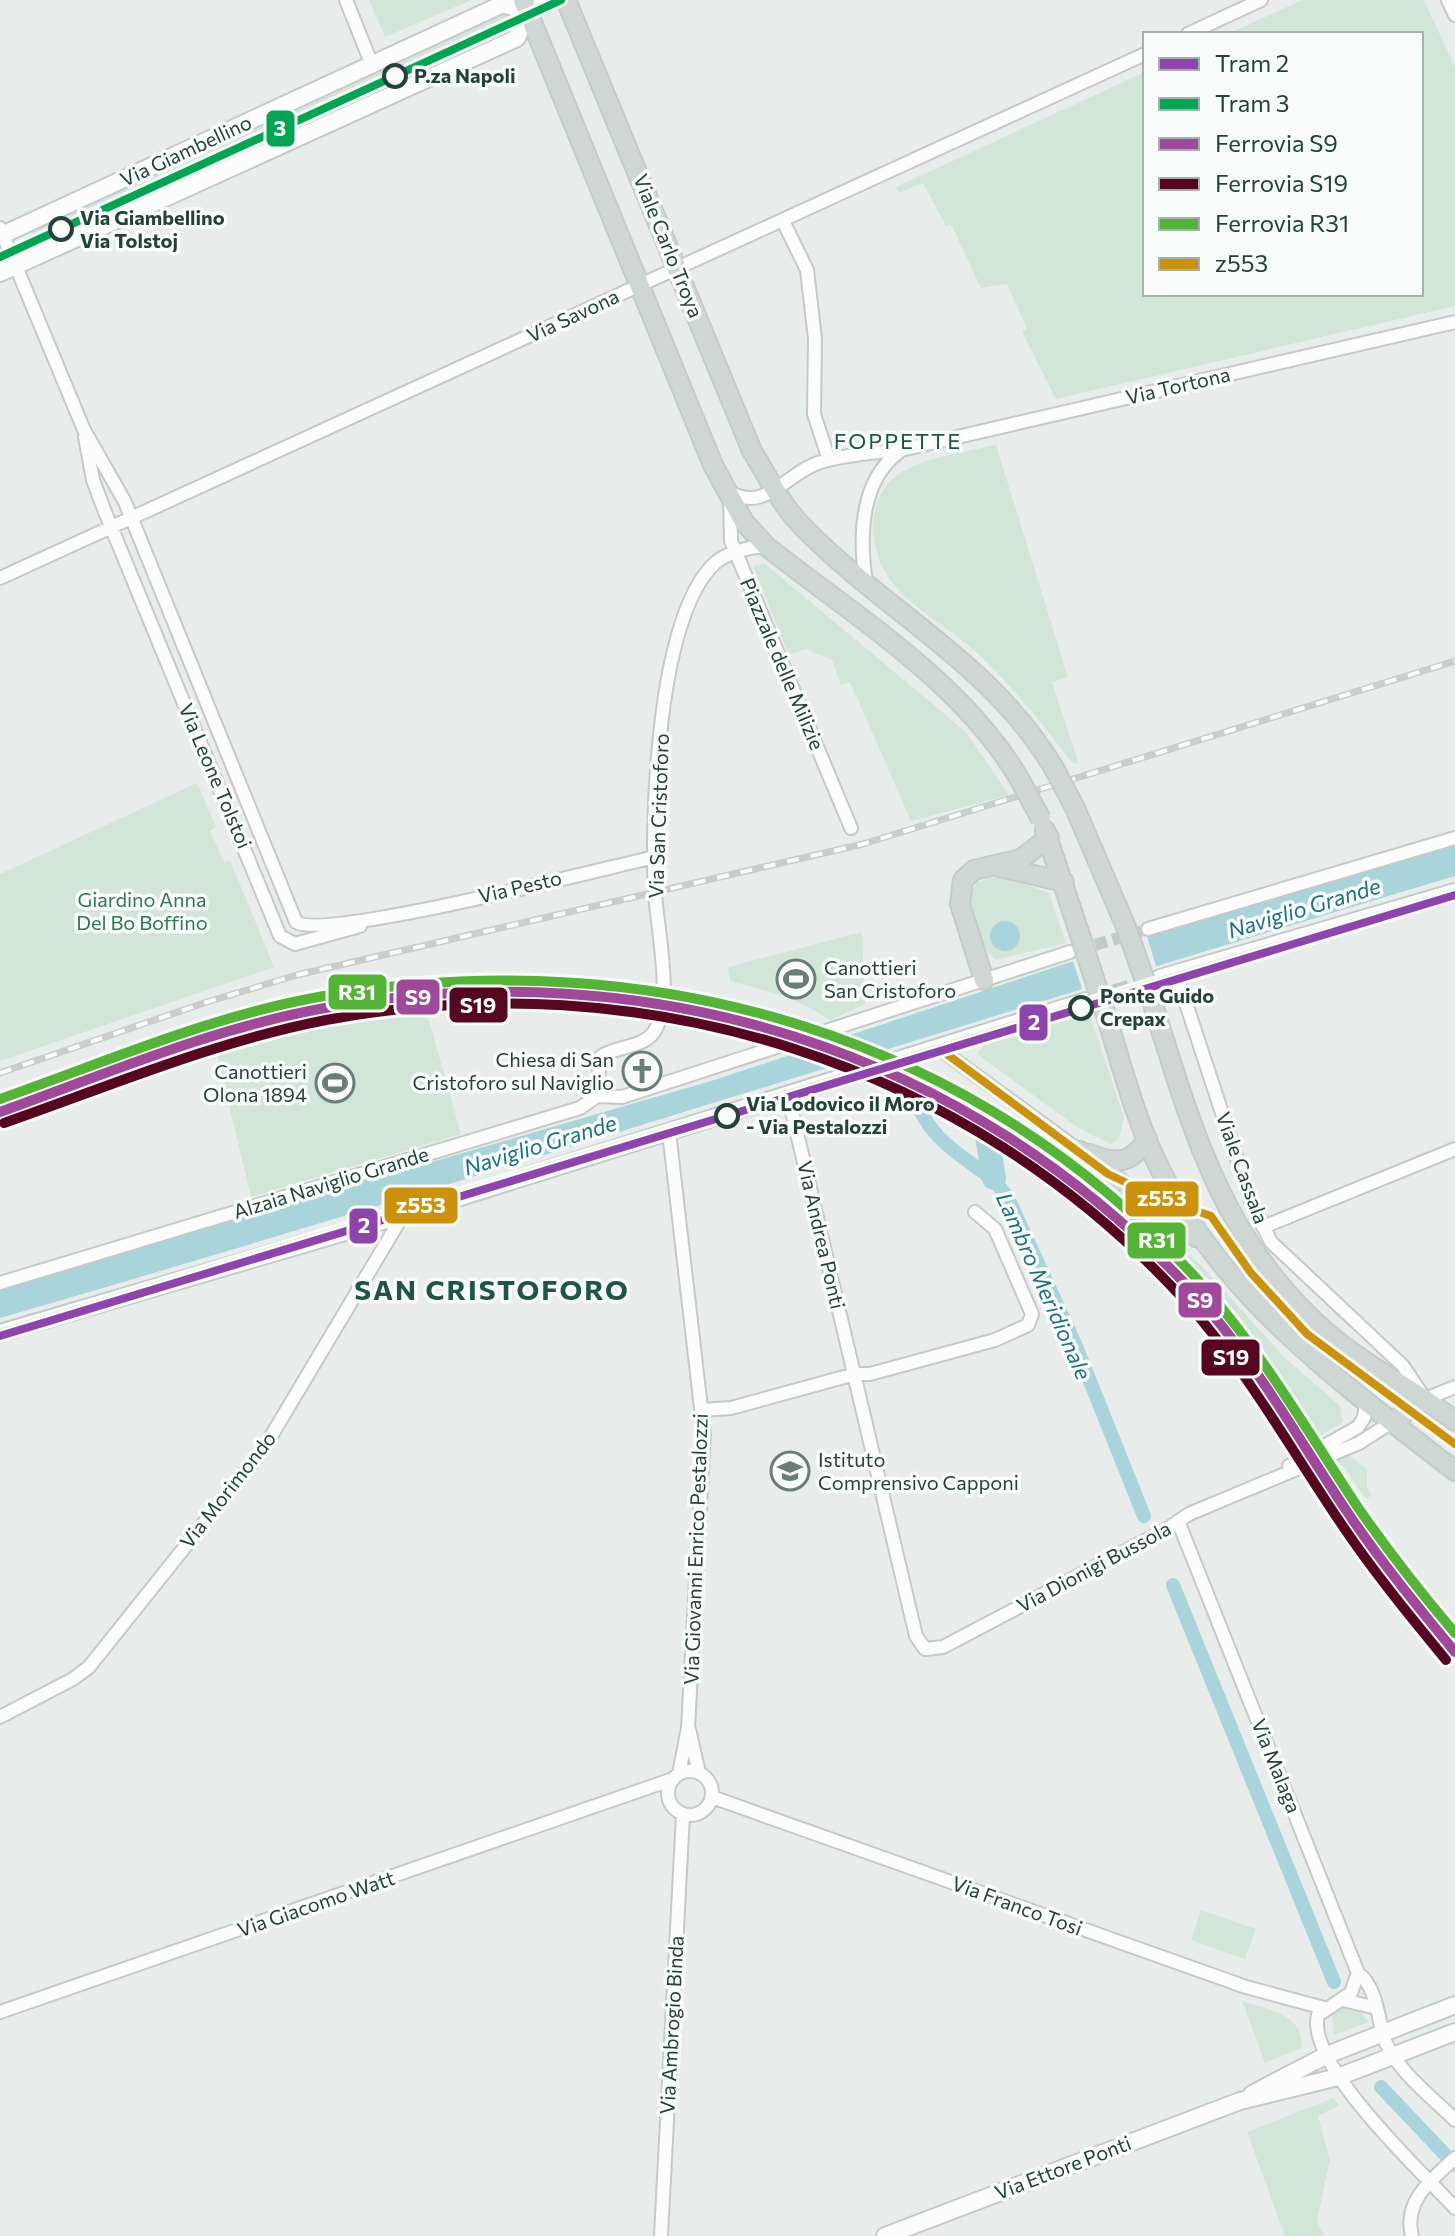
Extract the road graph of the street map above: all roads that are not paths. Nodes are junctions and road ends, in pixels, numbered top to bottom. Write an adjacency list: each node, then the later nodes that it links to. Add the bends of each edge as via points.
1 (346, 0): 10 (street)
2 (554, 0): 6 (street)
3 (566, 0): 14 (main road, Viale Carlo Troya)
4 (1261, 0): 8 (street)
5 (1448, 0): 7 (street)
6 (526, 6): 10 (street, Via Giambellino, via 503,4); 13 (street, Via Giambellino, via 517,38); 15 (main road, Viale Carlo Troya)
7 (1455, 15)
8 (1192, 32)
9 (1143, 55): 11 (street, Via Savona)
10 (372, 65): 12 (street, Via Giambellino)
11 (783, 221): 14 (street, Via Savona); 19 (street, via 807,270 815,339 814,414)
12 (1, 233): 13 (street, Via Leone Tolstoi)
13 (8, 269): 17 (street, Via Leone Tolstoi)
14 (678, 269): 15 (street, Via Savona); 21 (main road, Viale Carlo Troya, via 752,451)
15 (642, 284): 20 (main road, Viale Carlo Troya); 22 (street, Via Savona)
16 (1455, 322): 18 (street, Via Tortona)
17 (84, 430): 22 (street, Via Leone Tolstoi); 23 (street, Via Leone Tolstoi, via 93,480)
18 (901, 450): 19 (street, Via Tortona); 27 (street, via 883,464 868,499 863,537)
19 (829, 460): 21 (street, Via Tortona, via 815,464)
20 (726, 492): 21 (street, via 750,500); 24 (main road, Piazzale delle Milizie); 25 (street, Piazzale delle Milizie)
21 (779, 496): 27 (main road, via 802,526)
22 (131, 517): 23 (street, Via Savona); 28 (street, Via Leone Tolstoi)
23 (111, 527): 26 (street, Via Savona); 29 (street, Via Leone Tolstoi)
24 (766, 546): 25 (street, Via San Cristoforo); 31 (main road, Piazzale delle Milizie, bridge, via 945,689 980,724 1020,780)
25 (735, 552): 30 (street, Piazzale delle Milizie); 33 (street, Via San Cristoforo, via 716,562 692,594 677,641 657,746)
26 (0, 578)
27 (866, 582): 62 (main road, Viale Cassala, bridge, via 985,680 1025,723 1054,768 1099,860 1202,1154 1231,1218 1280,1286 1344,1346)
28 (185, 652): 29 (street, via 175,647); 36 (street, Via Leone Tolstoi)
29 (165, 658): 38 (street, Via Leone Tolstoi)
30 (851, 828)
31 (1049, 837): 34 (main road, via 1033,853); 35 (main road)
32 (1455, 838): 41 (street)
33 (655, 857): 39 (street, Via Pesto); 49 (street, Via San Cristoforo, via 663,989 659,1020 647,1040 600,1057)
34 (997, 866): 35 (main road); 45 (main road, via 974,870 960,888 960,904)
35 (1064, 882): 51 (main road, bridge)
36 (281, 889): 38 (street, via 274,896); 40 (street, Via Leone Tolstoi)
37 (1455, 892): 44 (street)
38 (264, 895): 42 (street, Via Leone Tolstoi)
39 (384, 917): 40 (street, Via Pesto); 42 (street, Via Pesto, via 305,943)
40 (303, 927)
41 (1148, 929)
42 (285, 942)
43 (1070, 952): 45 (street, Alzaia Naviglio Grande)
44 (1168, 976): 56 (street, Viale Cassala)
45 (984, 980): 49 (street, Alzaia Naviglio Grande, via 622,1097)
46 (1086, 1001): 47 (street)
47 (940, 1049): 48 (street); 53 (street)
48 (788, 1095): 50 (street); 60 (street, Via Andrea Ponti)
49 (597, 1096): 58 (street, Alzaia Naviglio Grande, via 580,1108)
50 (669, 1132): 55 (street); 64 (street, Via Giovanni Enrico Pestalozzi)
51 (1147, 1139): 53 (main road, via 1136,1155 1118,1162); 57 (main road)
52 (1455, 1149): 56 (street)
53 (1080, 1151): 57 (main road)
54 (975, 1212): 60 (street, via 995,1229 1032,1314 1028,1325 995,1340)
55 (403, 1215): 59 (street); 71 (street, Via Morimondo, via 264,1448 99,1654 73,1679)
56 (1263, 1227): 62 (street, Viale Cassala, via 1306,1278 1403,1366)
57 (1202, 1240): 63 (main road, via 1271,1320)
58 (0, 1283)
59 (0, 1333)
60 (855, 1374): 64 (street, via 731,1408); 70 (street, Via Andrea Ponti, via 916,1636)
61 (1455, 1387): 62 (street)
62 (1425, 1399): 65 (main road, Viale Cassala); 66 (main road)
63 (1366, 1402): 66 (main road); 68 (street, Via Dionigi Bussola, via 1358,1427)
64 (702, 1410): 72 (street, Via Giovanni Enrico Pestalozzi)
65 (1455, 1421)
66 (1392, 1422): 67 (main road); 68 (street, Via Dionigi Bussola, via 1359,1443)
67 (1455, 1471)
68 (1263, 1484): 69 (street, Via Dionigi Bussola)
69 (1178, 1521): 70 (street, Via Dionigi Bussola, via 943,1647); 79 (street, Via Malaga)
70 (925, 1649)
71 (0, 1717)
72 (688, 1728): 73 (street, Via Giovanni Enrico Pestalozzi); 74 (street, Via Giovanni Enrico Pestalozzi)
73 (699, 1773): 74 (street); 77 (street, Via Giovanni Enrico Pestalozzi, via 710,1783)
74 (676, 1777): 75 (street, Via Giacomo Watt); 76 (street, Via Giovanni Enrico Pestalozzi)
75 (632, 1795): 76 (street, Via Giacomo Watt); 84 (street, Via Giacomo Watt)
76 (669, 1797): 78 (street)
77 (712, 1797): 78 (street, via 703,1811); 82 (street, Via Franco Tosi, via 1232,1982)
78 (683, 1814): 95 (street, Via Ambrogio Binda)
79 (1358, 1973): 80 (street); 83 (street, Via Malaga, via 1365,1977)
80 (1343, 2000): 82 (street); 83 (street)
81 (1455, 2005): 86 (street, Via Ettore Ponti)
82 (1324, 2008): 87 (street, via 1316,2024)
83 (1377, 2008): 86 (street, Via Malaga)
84 (0, 2012)
85 (1455, 2032): 88 (street, Via Ettore Ponti)
86 (1382, 2033): 87 (street, Via Ettore Ponti); 88 (street, Via Malaga)
87 (1327, 2055): 89 (street); 90 (street, Via Ettore Ponti)
88 (1392, 2055): 89 (street, Via Ettore Ponti); 91 (street, Via Malaga)
89 (1338, 2077): 90 (street, Via Ettore Ponti); 93 (street)
90 (1240, 2101): 96 (street, Via Ettore Ponti)
91 (1455, 2120)
92 (1455, 2158): 93 (street)
93 (1434, 2178): 94 (street); 97 (street, via 1411,2206)
94 (1455, 2208)
95 (661, 2236)
96 (885, 2236)
97 (1412, 2236)

